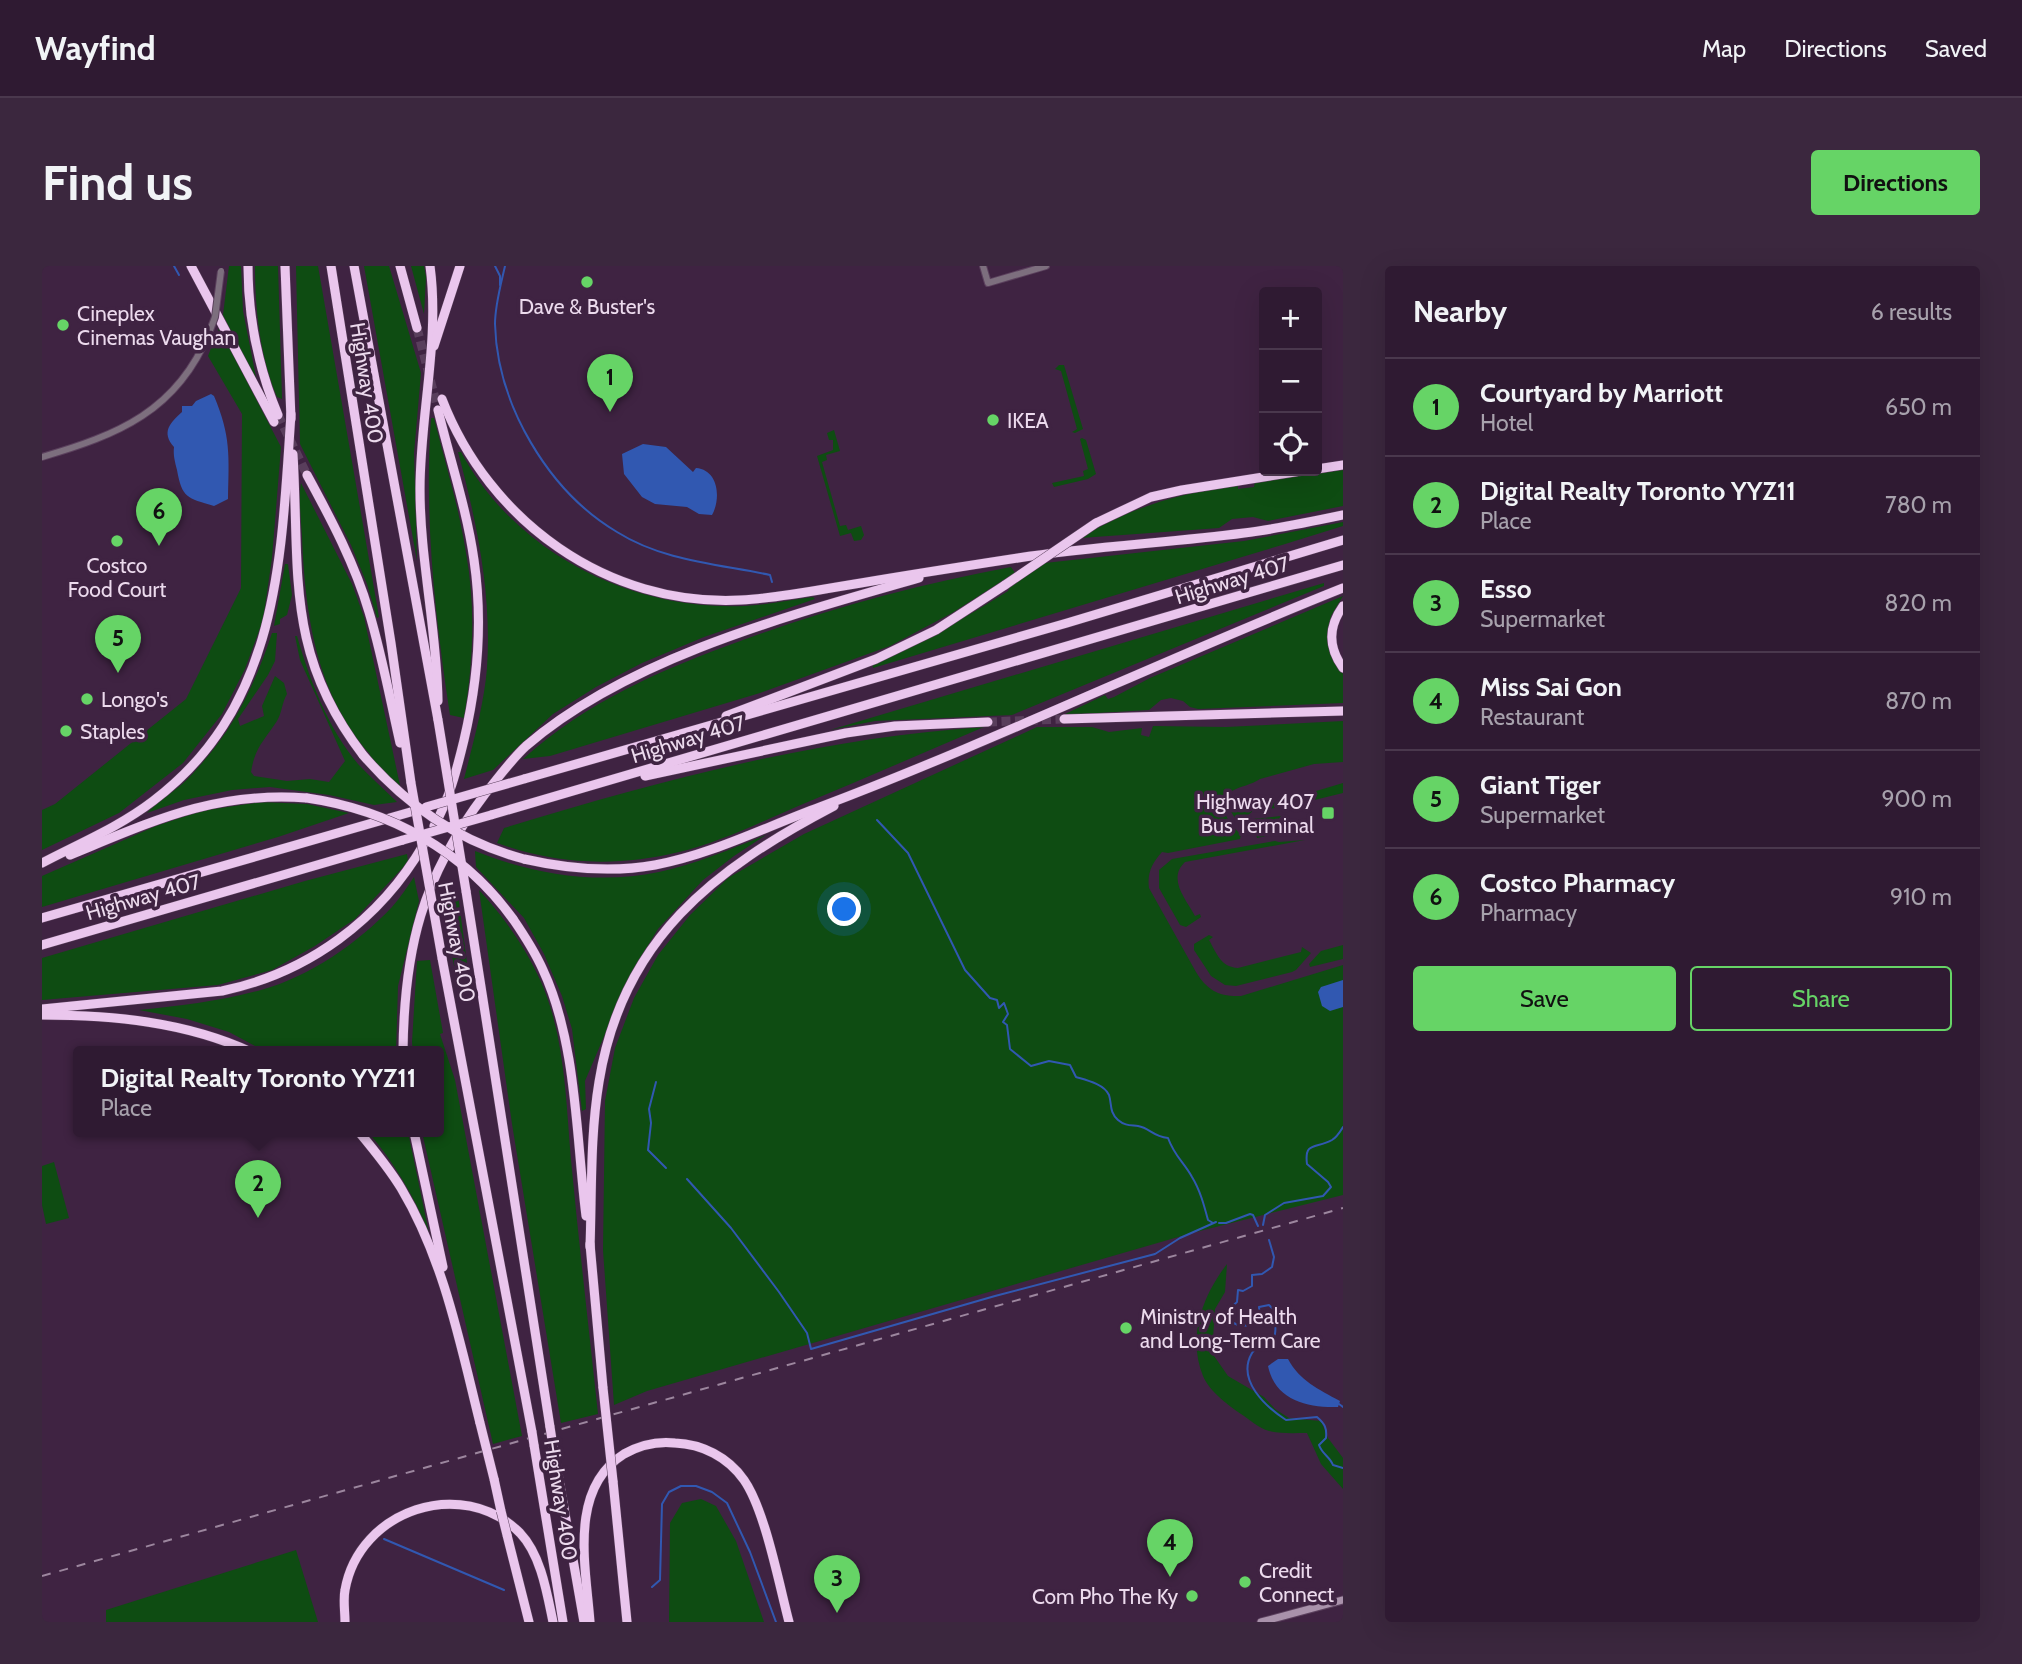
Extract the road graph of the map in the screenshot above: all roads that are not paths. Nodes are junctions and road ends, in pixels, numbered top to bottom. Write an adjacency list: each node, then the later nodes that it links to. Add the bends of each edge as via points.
1 (191, 266): 2 (highway, via 276,419 254,340)
2 (248, 266)
3 (285, 266): 16 (highway)
4 (331, 266): 34 (highway, Highway 400)
5 (354, 266): 31 (highway, Highway 400)
6 (400, 266): 12 (highway)
7 (430, 266): 13 (highway)
8 (460, 266): 13 (highway)
9 (983, 266): 10 (street, via 988,283)
10 (1046, 266)
11 (221, 268): 17 (street, bridge, via 215,317 182,382 143,417 115,433)
12 (417, 328)
13 (431, 361): 31 (highway, via 420,486)
14 (442, 398): 25 (highway, via 474,462 516,514 588,566 644,589 741,600)
15 (438, 410): 40 (highway, via 474,558 479,639 461,753 443,810 411,866 390,895 334,944 262,981 200,994)
16 (291, 414): 36 (highway, bridge, via 298,580 314,670 341,724 363,755 433,819 478,843 524,859 602,870 656,864 707,851); 37 (highway, via 273,602 262,643 237,702 198,759 168,789 123,821)
17 (42, 457)
18 (1343, 465): 19 (highway)
19 (1322, 467)
20 (307, 475): 34 (highway, via 366,602)
21 (1271, 476): 33 (highway, bridge, via 1161,494 1139,502 1096,523 936,630 876,659)
22 (1343, 515): 25 (highway, via 1243,533 1110,545)
23 (1343, 540): 33 (highway, Highway 407)
24 (1343, 565): 35 (highway, Highway 407)
25 (941, 572): 43 (highway, via 790,616 695,650 597,696 525,747 470,814 427,892 408,966)
26 (1343, 588): 36 (highway)
27 (1343, 606): 28 (highway, via 1331,634 1332,648)
28 (1343, 668)
29 (1343, 711): 30 (highway)
30 (1064, 719)
31 (438, 720): 53 (highway, Highway 400, bridge)
32 (988, 722): 35 (highway, via 846,733)
33 (677, 736): 38 (highway, Highway 407, bridge)
34 (411, 783): 52 (highway, Highway 400, bridge)
35 (598, 785): 39 (highway, Highway 407, bridge)
36 (873, 787): 46 (highway, via 778,836 725,872 681,912 646,958 620,1009 599,1082)
37 (42, 865): 46 (highway, bridge, via 195,807 248,797 307,798 345,805 434,843 480,880 513,919 543,970 560,1021 571,1080)
38 (42, 918)
39 (42, 945)
40 (42, 1009)
41 (42, 1014): 42 (highway, via 186,1029)
42 (237, 1046)
43 (403, 1046)
44 (363, 1137): 47 (highway, via 416,1214)
45 (415, 1137): 47 (highway)
46 (590, 1247): 55 (highway, bridge)
47 (450, 1306): 50 (highway, bridge)
48 (1343, 1600): 57 (main road)
49 (345, 1622): 51 (highway, via 345,1588 369,1540 418,1507 451,1504 493,1513 520,1533 541,1572)
50 (529, 1622)
51 (553, 1622)
52 (563, 1622)
53 (584, 1622)
54 (590, 1622): 56 (highway, via 585,1525 596,1482 616,1459 649,1444 667,1442 712,1452 744,1480 763,1524)
55 (627, 1622)
56 (789, 1622)
57 (1261, 1622)

